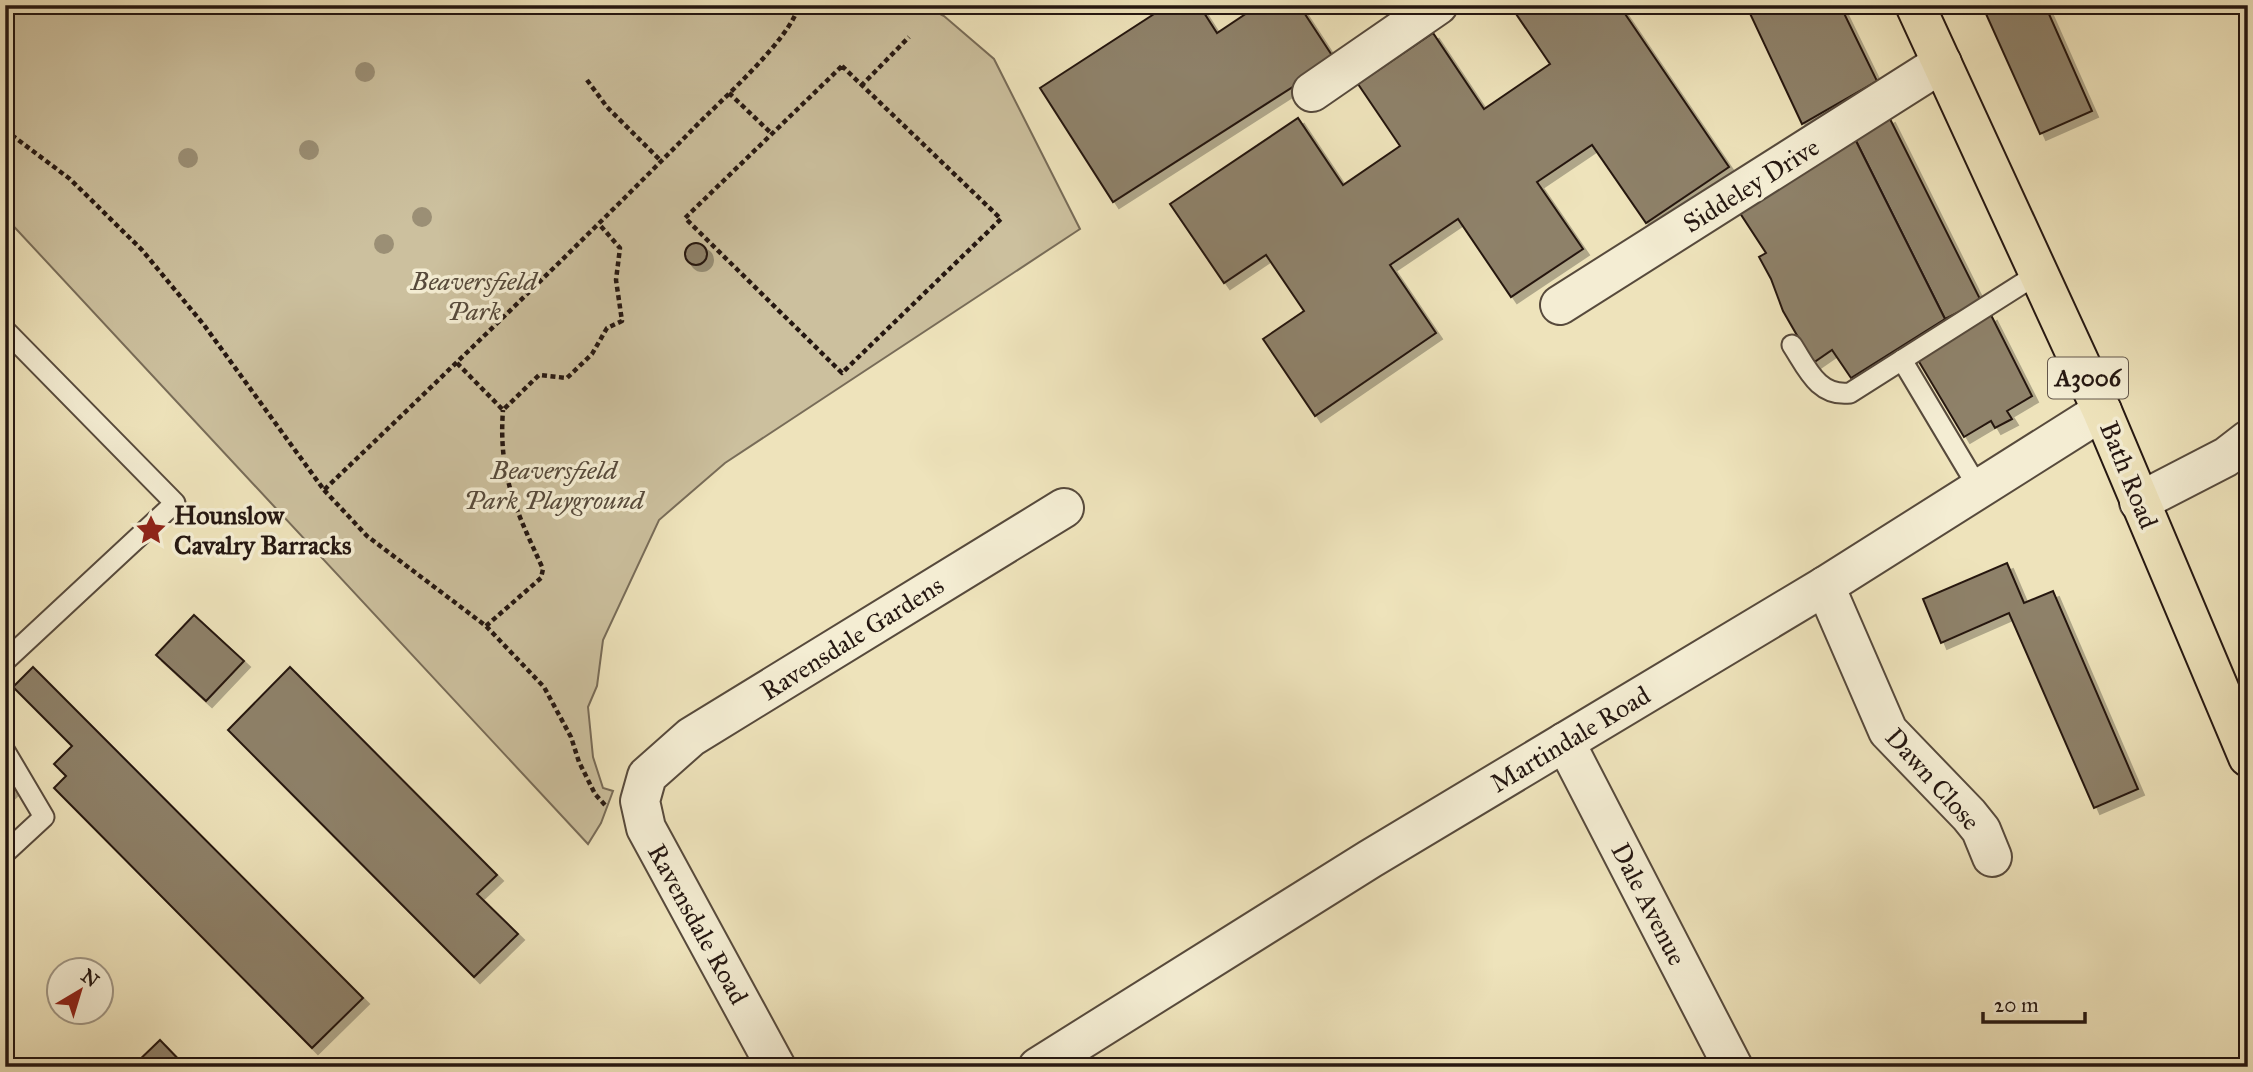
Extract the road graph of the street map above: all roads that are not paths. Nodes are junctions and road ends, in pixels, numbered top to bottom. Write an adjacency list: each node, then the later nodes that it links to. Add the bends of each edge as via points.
1 (1438, 5): 4 (street)
2 (1915, 5): 3 (main road, Bath Road / A3006)
3 (1942, 63): 5 (main road, Bath Road / A3006); 6 (street, Siddeley Drive)
4 (1312, 92)
5 (2039, 273): 9 (lane); 10 (main road, Bath Road / A3006)
6 (1560, 305)
7 (5, 330): 16 (lane, via 175,503)
8 (1792, 345): 9 (lane, via 1818,383 1838,394 1850,393)
9 (1902, 360): 12 (lane)
10 (2102, 411): 12 (street, Martindale Road); 13 (main road, Bath Road / A3006)
11 (2248, 440): 13 (street, via 2226,457)
12 (1979, 489): 15 (street, Martindale Road)
13 (2140, 502): 17 (main road, Bath Road / A3006)
14 (1064, 508): 21 (street, Ravensdale Gardens, via 691,737)
15 (1825, 586): 18 (street, Martindale Road); 23 (street, Dawn Close, via 1888,731 1969,814)
16 (5, 661)
17 (2239, 711): 20 (main road, Bath Road / A3006)
18 (1565, 742): 25 (street, Martindale Road); 26 (street, Dale Avenue)
19 (5, 751): 22 (lane, via 44,817)
20 (2248, 757)
21 (644, 789): 24 (street, Ravensdale Road, via 646,828)
22 (5, 853)
23 (1992, 857)
24 (776, 1067)
25 (1038, 1067)
26 (1733, 1067)

